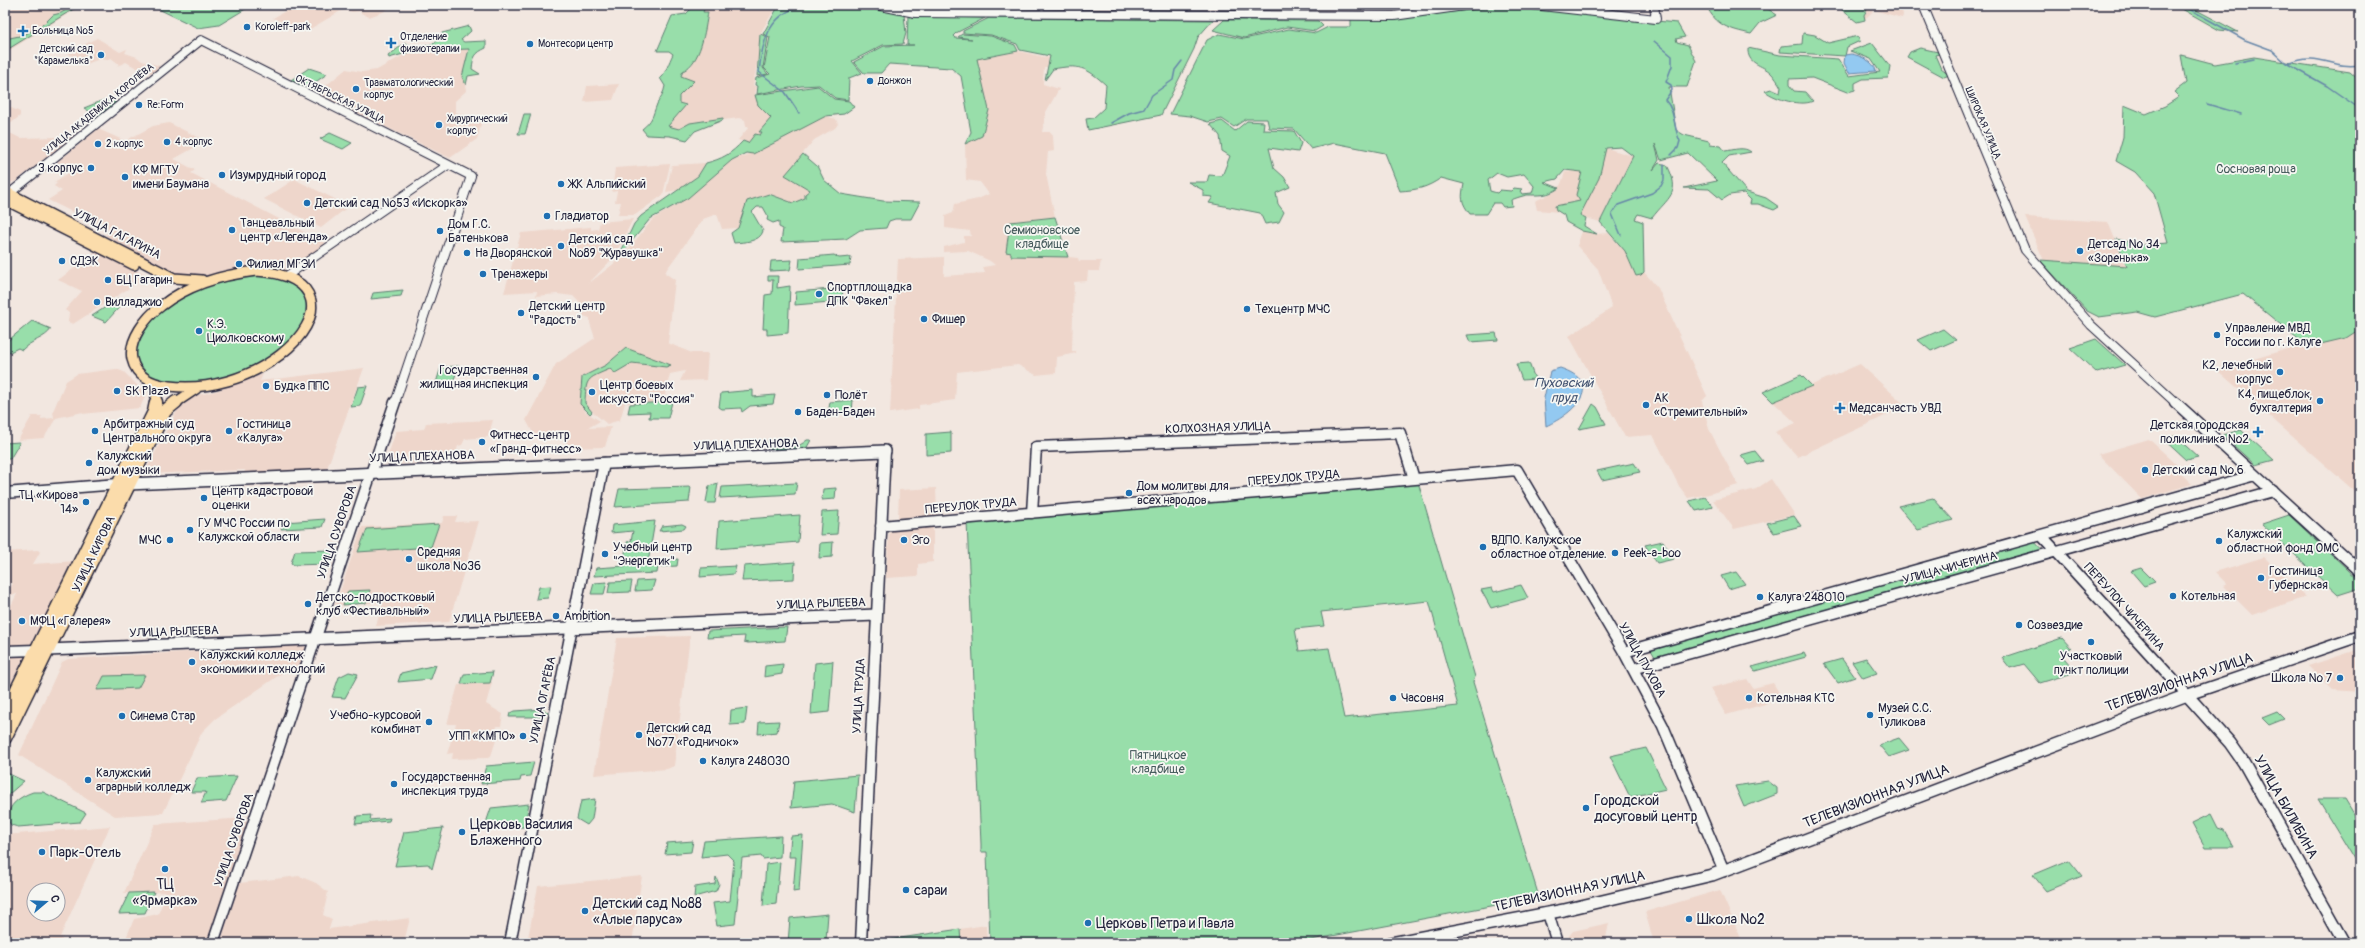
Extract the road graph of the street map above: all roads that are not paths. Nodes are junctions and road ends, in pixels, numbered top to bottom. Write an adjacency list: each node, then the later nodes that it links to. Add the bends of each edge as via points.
1 (876, 5): 2 (street, via 915,13 1354,16 1408,15)
2 (1471, 5)
3 (1533, 5): 4 (street, via 1656,19)
4 (1654, 5)
5 (1923, 5): 19 (street, ШИРОКАЯ УЛИЦА, via 2025,250 2091,325)
6 (201, 40): 7 (street, ОКТЯБРЬСКАЯ УЛИЦА); 9 (street, УЛИЦА АКАДЕМИКА КОРОЛЁВА)
7 (448, 164): 8 (street, ОКТЯБРЬСКАЯ УЛИЦА); 10 (street)
8 (471, 176): 18 (street, УЛИЦА СУВОРОВА)
9 (6, 195): 11 (main road, УЛИЦА ГАГАРИНА, via 174,278 187,281); 12 (main road, УЛИЦА ГАГАРИНА, via 168,283 175,288)
10 (288, 275): 11 (main road, via 265,271); 14 (main road, via 304,285 313,302 308,324 300,335 280,354 260,367 225,381)
11 (222, 276): 12 (main road, via 187,289)
12 (173, 298): 13 (main road, via 148,318 133,341 131,360 137,372)
13 (152, 382): 14 (main road, via 172,387); 21 (main road, УЛИЦА КИРОВА, via 158,393 157,406)
14 (202, 386): 21 (main road, УЛИЦА КИРОВА, via 186,393 165,411)
15 (885, 451): 16 (main road, УЛИЦА ПЛЕХАНОВА); 25 (street, УЛИЦА ТРУДА)
16 (604, 463): 18 (main road, УЛИЦА ПЛЕХАНОВА); 30 (street, УЛИЦА ОГАРЁВА)
17 (1517, 470): 20 (street, ПЕРЕУЛОК ТРУДА); 35 (street, УЛИЦА ПУХОВА)
18 (372, 472): 21 (main road, УЛИЦА ПЛЕХАНОВА); 32 (street, УЛИЦА СУВОРОВА)
19 (2255, 475): 22 (street, ШИРОКАЯ УЛИЦА); 26 (street, УЛИЦА ЧИЧЕРИНА)
20 (1414, 479): 24 (street, ПЕРЕУЛОК ТРУДА); 24 (street, КОЛХОЗНАЯ УЛИЦА, via 1400,432 1036,447)
21 (123, 484): 23 (street, УЛИЦА ПЛЕХАНОВА); 33 (main road, УЛИЦА КИРОВА)
22 (2273, 491): 27 (street, УЛИЦА ЧИЧЕРИНА); 28 (street, ШИРОКАЯ УЛИЦА)
23 (5, 493)
24 (1032, 513): 25 (street, ПЕРЕУЛОК ТРУДА)
25 (881, 526): 29 (street, УЛИЦА ТРУДА)
26 (2042, 536): 27 (street, ПЕРЕУЛОК ЧИЧЕРИНА); 35 (street, УЛИЦА ЧИЧЕРИНА)
27 (2057, 552): 36 (street, УЛИЦА ЧИЧЕРИНА); 37 (street, ПЕРЕУЛОК ЧИЧЕРИНА)
28 (2360, 571)
29 (876, 615): 30 (main road, УЛИЦА РЫЛЕЕВА); 44 (street, УЛИЦА ТРУДА)
30 (572, 628): 32 (main road, УЛИЦА РЫЛЕЕВА); 43 (street, УЛИЦА ОГАРЁВА)
31 (2360, 636): 37 (street, ТЕЛЕВИЗИОННАЯ УЛИЦА)
32 (314, 640): 33 (main road, УЛИЦА РЫЛЕЕВА); 42 (street, УЛИЦА СУВОРОВА)
33 (42, 650): 34 (street, УЛИЦА РЫЛЕЕВА); 38 (main road, УЛИЦА КИРОВА); 39 (main road, УЛИЦА КИРОВА)
34 (5, 651)
35 (1624, 652): 36 (street, УЛИЦА ПУХОВА)
36 (1632, 668): 40 (street, УЛИЦА ПУХОВА, via 1669,738)
37 (2187, 695): 40 (main road, ТЕЛЕВИЗИОННАЯ УЛИЦА); 47 (main road, УЛИЦА БИЛИБИНА, via 2230,743 2244,763)
38 (5, 713)
39 (5, 738)
40 (1724, 871): 41 (main road, ТЕЛЕВИЗИОННАЯ УЛИЦА)
41 (1548, 913): 45 (main road, ТЕЛЕВИЗИОННАЯ УЛИЦА); 46 (street)
42 (213, 943)
43 (510, 943)
44 (861, 943)
45 (1391, 943)
46 (1557, 943)
47 (2345, 943)

